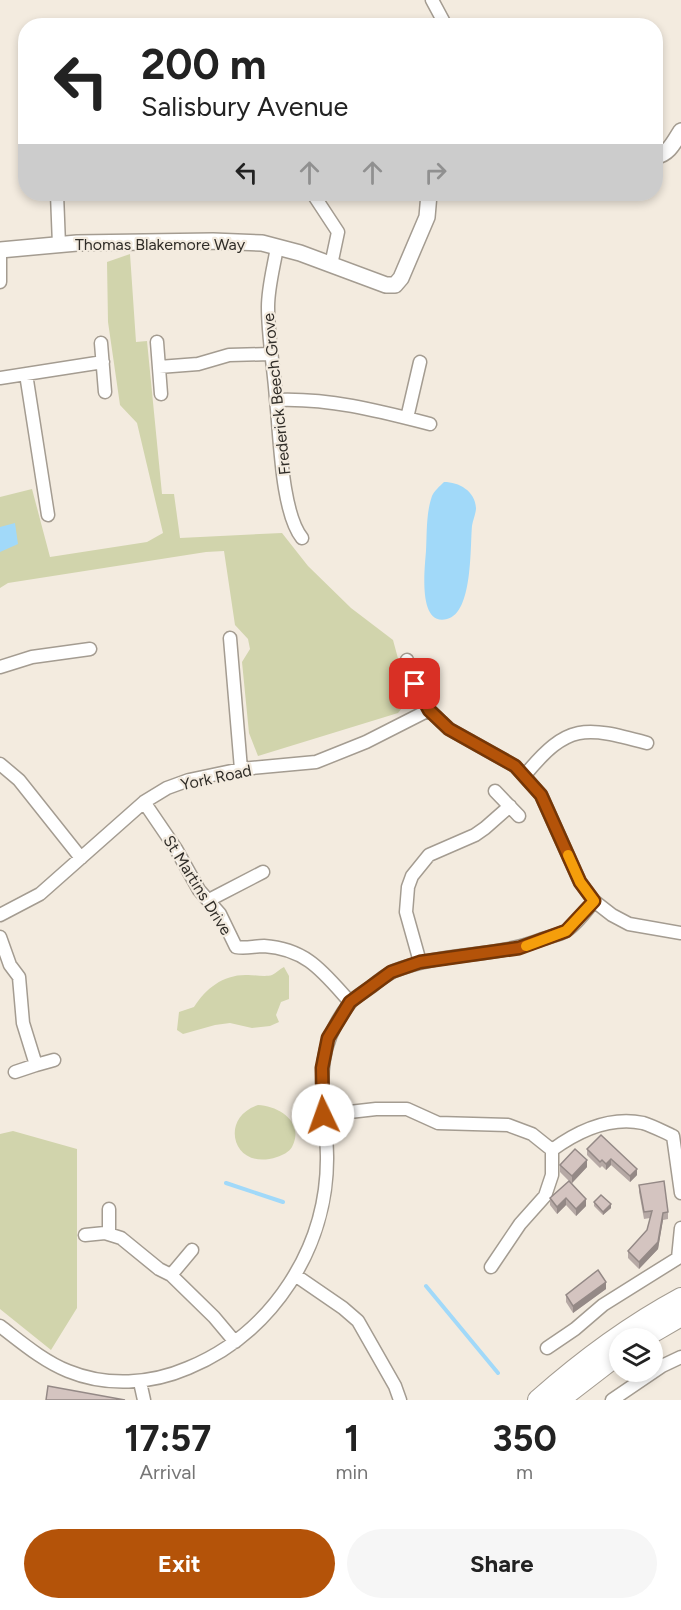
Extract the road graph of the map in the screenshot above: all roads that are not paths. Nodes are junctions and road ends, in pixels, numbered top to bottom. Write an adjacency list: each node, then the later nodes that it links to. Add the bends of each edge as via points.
1 (432, 0): 2 (street)
2 (442, 18)
3 (681, 131): 4 (street)
4 (663, 154)
5 (57, 201): 8 (street)
6 (318, 201): 11 (street, via 338,232)
7 (428, 201): 11 (street, Thomas Blakemore Way, via 427,217 395,285)
8 (59, 245): 9 (street, Thomas Blakemore Way, via 213,241); 10 (street, Thomas Blakemore Way)
9 (277, 247): 11 (street, Thomas Blakemore Way); 15 (street, Frederick Beech Grove, via 268,305)
10 (0, 250): 12 (street)
11 (331, 265)
12 (0, 282)
13 (157, 342): 18 (street)
14 (101, 343): 16 (street)
15 (271, 354): 18 (street, via 229,355 198,364); 23 (street, Frederick Beech Grove)
16 (103, 362): 19 (street); 21 (street)
17 (420, 362): 24 (street)
18 (159, 367): 22 (street)
19 (26, 374): 20 (street); 26 (street)
20 (0, 378)
21 (105, 392)
22 (161, 394)
23 (277, 400): 24 (street, via 318,400); 27 (street, Frederick Beech Grove, via 289,512)
24 (407, 418): 25 (street)
25 (430, 424)
26 (48, 515)
27 (302, 538)
28 (230, 638): 35 (street)
29 (90, 650): 31 (street, via 32,657)
30 (407, 660): 32 (street)
31 (0, 667)
32 (429, 710): 35 (street, York Road, via 316,762); 36 (street, via 449,729)
33 (646, 743): 36 (street, via 602,732 582,732 552,745)
34 (0, 764): 41 (street, via 19,780)
35 (241, 769): 38 (street, York Road, via 189,780)
36 (525, 775): 44 (street, via 541,795 580,882)
37 (495, 791): 39 (street)
38 (144, 802): 41 (street, York Road); 43 (street, St Martins Drive)
39 (510, 806): 40 (street); 48 (street, via 485,828 429,855 412,876 406,912)
40 (519, 816)
41 (81, 858): 45 (street, York Road, via 40,894)
42 (263, 872): 43 (street)
43 (209, 900): 49 (street, St Martins Drive, via 236,947 284,949 314,962)
44 (594, 901): 46 (street, via 629,924); 48 (street, via 566,931 519,948)
45 (0, 915)
46 (681, 933)
47 (0, 937): 51 (street, via 19,977 23,1023)
48 (420, 962): 49 (street, via 391,972)
49 (350, 1002): 53 (street, via 328,1038 322,1068)
50 (54, 1060): 51 (street)
51 (36, 1065): 52 (street)
52 (15, 1072)
53 (323, 1115): 54 (street, via 407,1109 438,1124 508,1125 532,1134); 63 (street, via 327,1154 322,1208)
54 (552, 1150): 55 (street, via 589,1128 615,1122 644,1124 673,1136); 61 (street, via 552,1175 546,1196 520,1224)
55 (681, 1192)
56 (109, 1209): 58 (street)
57 (681, 1228): 69 (street, via 678,1258 603,1305)
58 (109, 1234): 59 (street); 62 (street, via 121,1238)
59 (85, 1235)
60 (192, 1250): 62 (street)
61 (491, 1267)
62 (171, 1275): 68 (street)
63 (295, 1275): 68 (street, via 266,1315); 74 (street, via 358,1321)
64 (681, 1298): 75 (main road, via 606,1345)
65 (681, 1316): 67 (main road)
66 (0, 1326): 72 (street, via 68,1371 101,1380)
67 (660, 1328)
68 (236, 1342): 72 (street, via 200,1364)
69 (547, 1348)
70 (681, 1357): 77 (street)
71 (609, 1361): 76 (main road)
72 (140, 1382): 73 (street)
73 (144, 1400)
74 (400, 1400)
75 (538, 1400)
76 (559, 1400)
77 (612, 1400)

